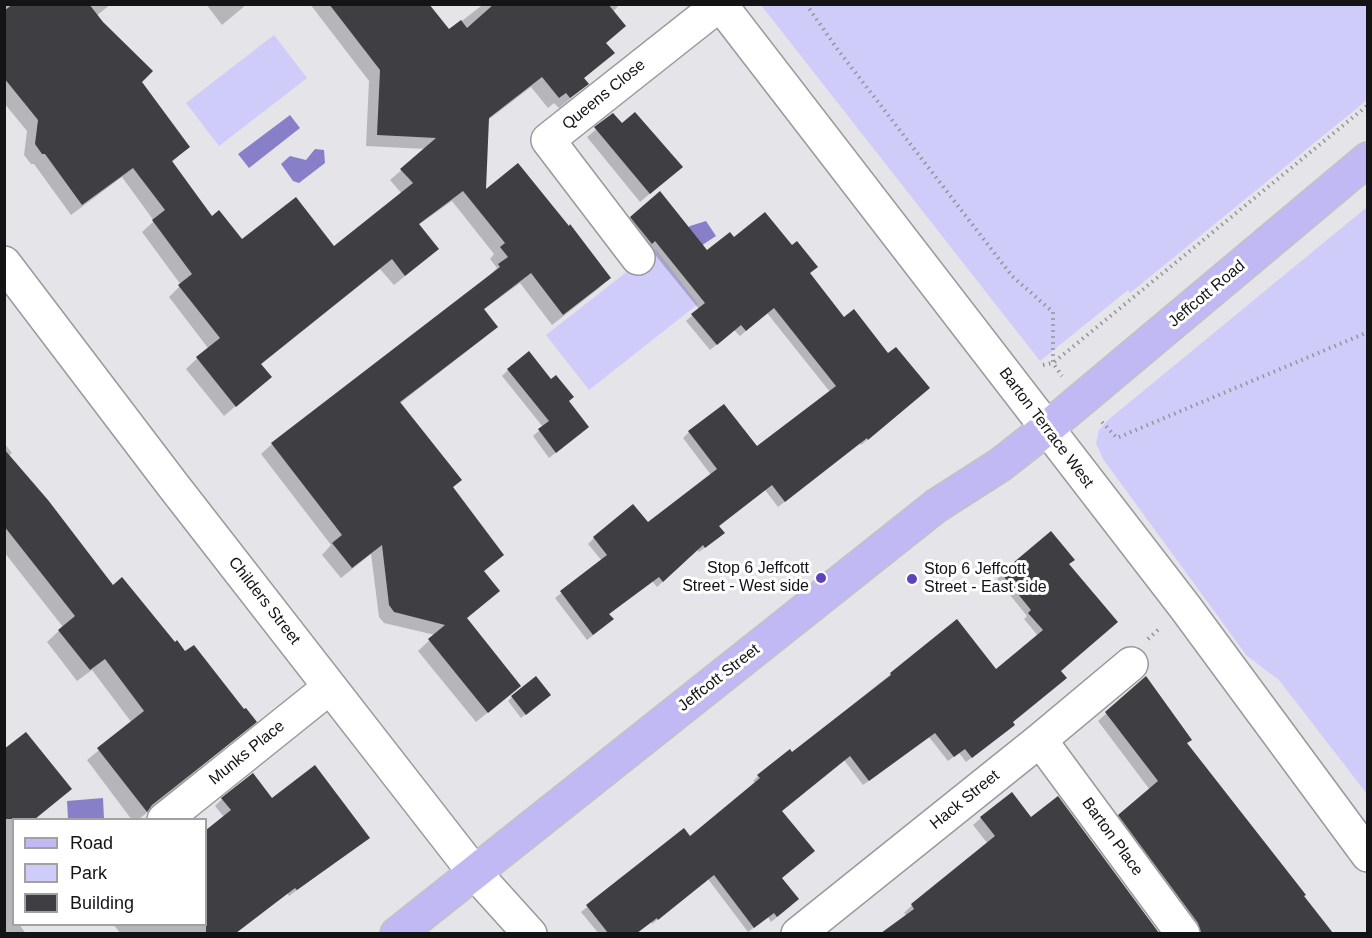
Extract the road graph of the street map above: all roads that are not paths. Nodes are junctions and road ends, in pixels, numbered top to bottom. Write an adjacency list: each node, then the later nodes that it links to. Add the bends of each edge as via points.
1 (720, 4): 3 (street, Queens Close, via 548,140); 5 (street, Barton Terrace West)
2 (1368, 159): 5 (main road, Jeffcott Road)
3 (638, 258)
4 (6, 267): 7 (street, Childers Street)
5 (1046, 429): 10 (street, Barton Terrace West, via 1185,607); 11 (main road, Jeffcott Street, via 1000,465 936,506)
6 (1131, 664): 8 (street, Hack Street)
7 (330, 687): 9 (street, Munks Place); 11 (street, Childers Street)
8 (1040, 740): 14 (street, Hack Street); 15 (street, Barton Place)
9 (165, 818)
10 (1368, 855)
11 (474, 872): 12 (main road, Jeffcott Street); 13 (street, Childers Street)
12 (397, 933)
13 (530, 933)
14 (798, 933)
15 (1183, 933)

